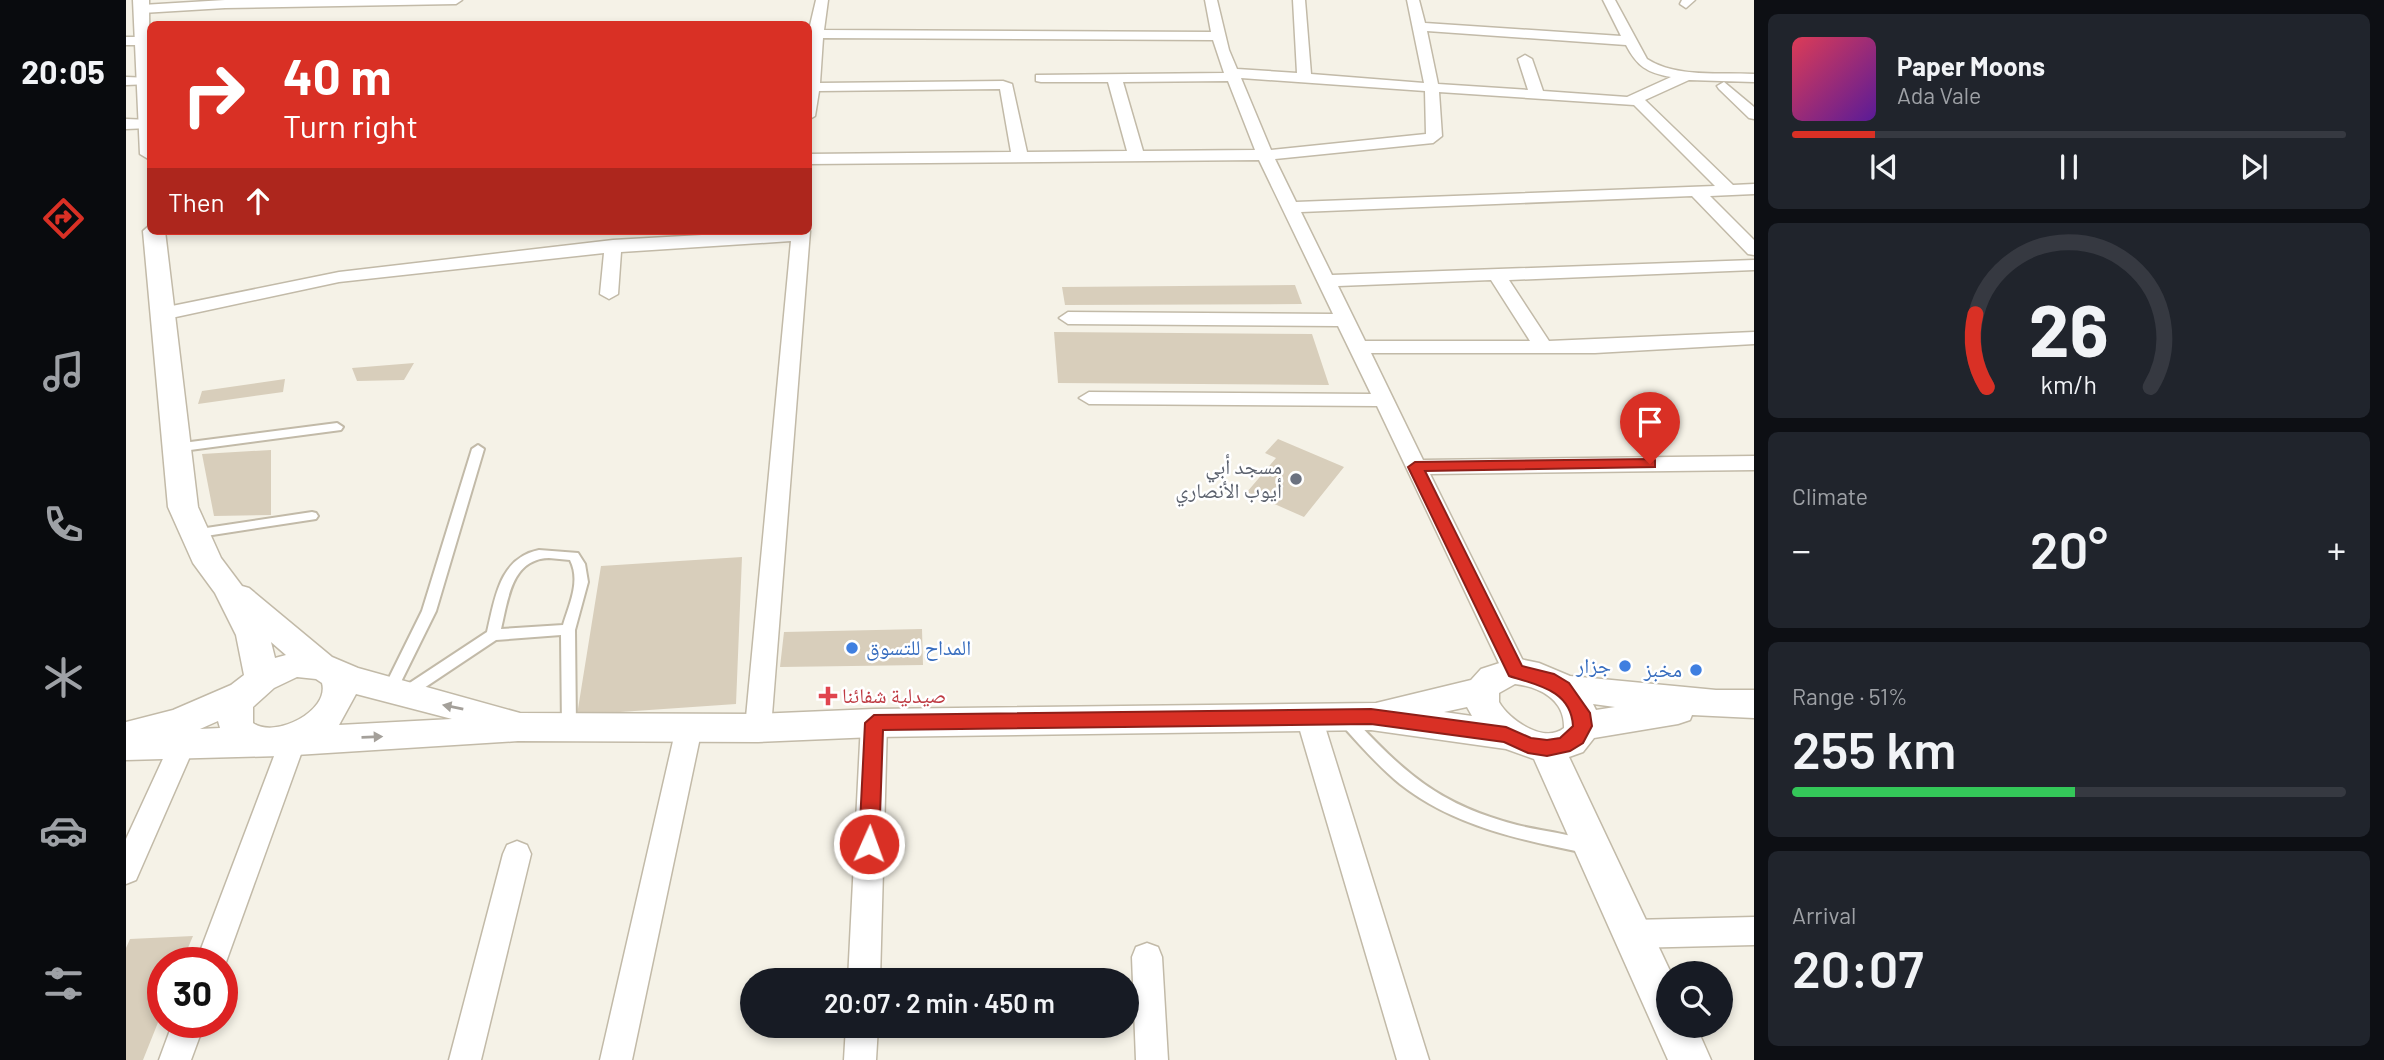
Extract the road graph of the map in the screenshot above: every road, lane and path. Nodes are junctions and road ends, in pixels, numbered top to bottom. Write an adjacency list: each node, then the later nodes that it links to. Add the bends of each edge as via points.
1 (456, 0): 7 (street)
2 (822, 0): 12 (street)
3 (1211, 0): 9 (street)
4 (1299, 0): 18 (street)
5 (1413, 0): 8 (street)
6 (1609, 0): 11 (street)
7 (142, 5): 10 (street)
8 (1419, 27): 11 (street); 24 (street)
9 (1218, 36): 12 (street); 14 (street)
10 (135, 41): 21 (street)
11 (1629, 41): 15 (street, via 1643,64)
12 (813, 43): 23 (street)
13 (1525, 59): 26 (street)
14 (1233, 75): 16 (street); 18 (street); 32 (street)
15 (1688, 75): 19 (street); 28 (street)
16 (1114, 77): 17 (street); 33 (street)
17 (1041, 78)
18 (1304, 78): 24 (street)
19 (1754, 78)
20 (126, 81): 21 (street)
21 (146, 81): 25 (street)
22 (1724, 86): 29 (street)
23 (814, 87): 27 (street); 34 (street, via 1003,85)
24 (1432, 88): 26 (street); 32 (street, via 1434,136 1428,140)
25 (147, 92)
26 (1537, 95): 28 (street)
27 (812, 97)
28 (1637, 100): 37 (street)
29 (1754, 115)
30 (126, 124): 31 (street)
31 (147, 124)
32 (1265, 155): 33 (street); 39 (street)
33 (1136, 156): 34 (street)
34 (1020, 157): 35 (street)
35 (812, 159)
36 (1754, 189): 37 (street)
37 (1729, 190): 38 (street)
38 (1697, 192): 39 (street); 44 (street)
39 (1290, 208): 47 (street)
40 (158, 235): 49 (street)
41 (772, 235): 43 (street)
42 (801, 235): 82 (street)
43 (614, 246): 48 (street); 49 (street, via 339,277)
44 (1754, 250)
45 (1754, 265): 46 (street)
46 (1496, 274): 47 (street); 54 (street)
47 (1327, 281): 51 (street)
48 (609, 294)
49 (162, 314): 58 (street)
50 (1068, 318): 51 (street)
51 (1345, 320): 53 (street)
52 (1754, 338): 54 (street)
53 (1358, 347): 54 (street); 56 (street)
54 (1543, 347)
55 (1089, 398): 56 (street)
56 (1383, 400): 61 (street)
57 (337, 427): 58 (lane)
58 (175, 448): 63 (street, via 183,507)
59 (478, 449): 72 (lane, via 429,611)
60 (1754, 463): 61 (street)
61 (1415, 467): 68 (street)
62 (312, 516): 63 (lane)
63 (193, 534): 64 (street)
64 (226, 587): 67 (street); 69 (street, via 257,648)
65 (568, 630): 66 (lane); 66 (lane, via 583,575 581,564 574,556 537,554 512,568); 80 (lane)
66 (493, 635): 72 (lane)
67 (328, 669): 69 (street, via 297,664); 72 (street); 85 (street, via 342,687 332,713 303,735)
68 (1515, 671): 70 (street, via 1540,676); 71 (street, via 1490,679)
69 (252, 687): 83 (street, via 180,723); 85 (street, via 235,714 236,723 246,737)
70 (1563, 688): 73 (street); 78 (street, via 1581,713)
71 (1483, 690): 75 (street); 84 (street, via 1485,712)
72 (396, 694): 79 (street, one-way to 72, via 481,712)
73 (1716, 704): 74 (street); 78 (street)
74 (1754, 704)
75 (1357, 716): 76 (street); 84 (street); 89 (lane, via 1413,786 1452,809 1504,830)
76 (1309, 717): 77 (street); 106 (street)
77 (874, 723): 82 (street); 96 (street)
78 (1582, 726): 88 (street, via 1576,738 1564,746)
79 (518, 727): 80 (street); 85 (street, one-way to 79)
80 (569, 728): 81 (street)
81 (689, 728): 82 (street); 103 (street)
82 (758, 728)
83 (126, 735)
84 (1506, 735): 88 (street)
85 (276, 742): 86 (street); 94 (street)
86 (182, 745): 87 (street); 91 (street)
87 (126, 746)
88 (1547, 748): 89 (street)
89 (1592, 848): 93 (street)
90 (517, 854): 102 (street)
91 (126, 871)
92 (1754, 931): 93 (street)
93 (1632, 934): 97 (street)
94 (215, 947)
95 (1147, 957): 105 (street)
96 (864, 968)
97 (1656, 985)
98 (183, 1038): 101 (street)
99 (861, 1038): 104 (street)
100 (1680, 1038): 107 (street)
101 (175, 1060)
102 (465, 1060)
103 (616, 1060)
104 (860, 1060)
105 (1152, 1060)
106 (1413, 1060)
107 (1690, 1060)

